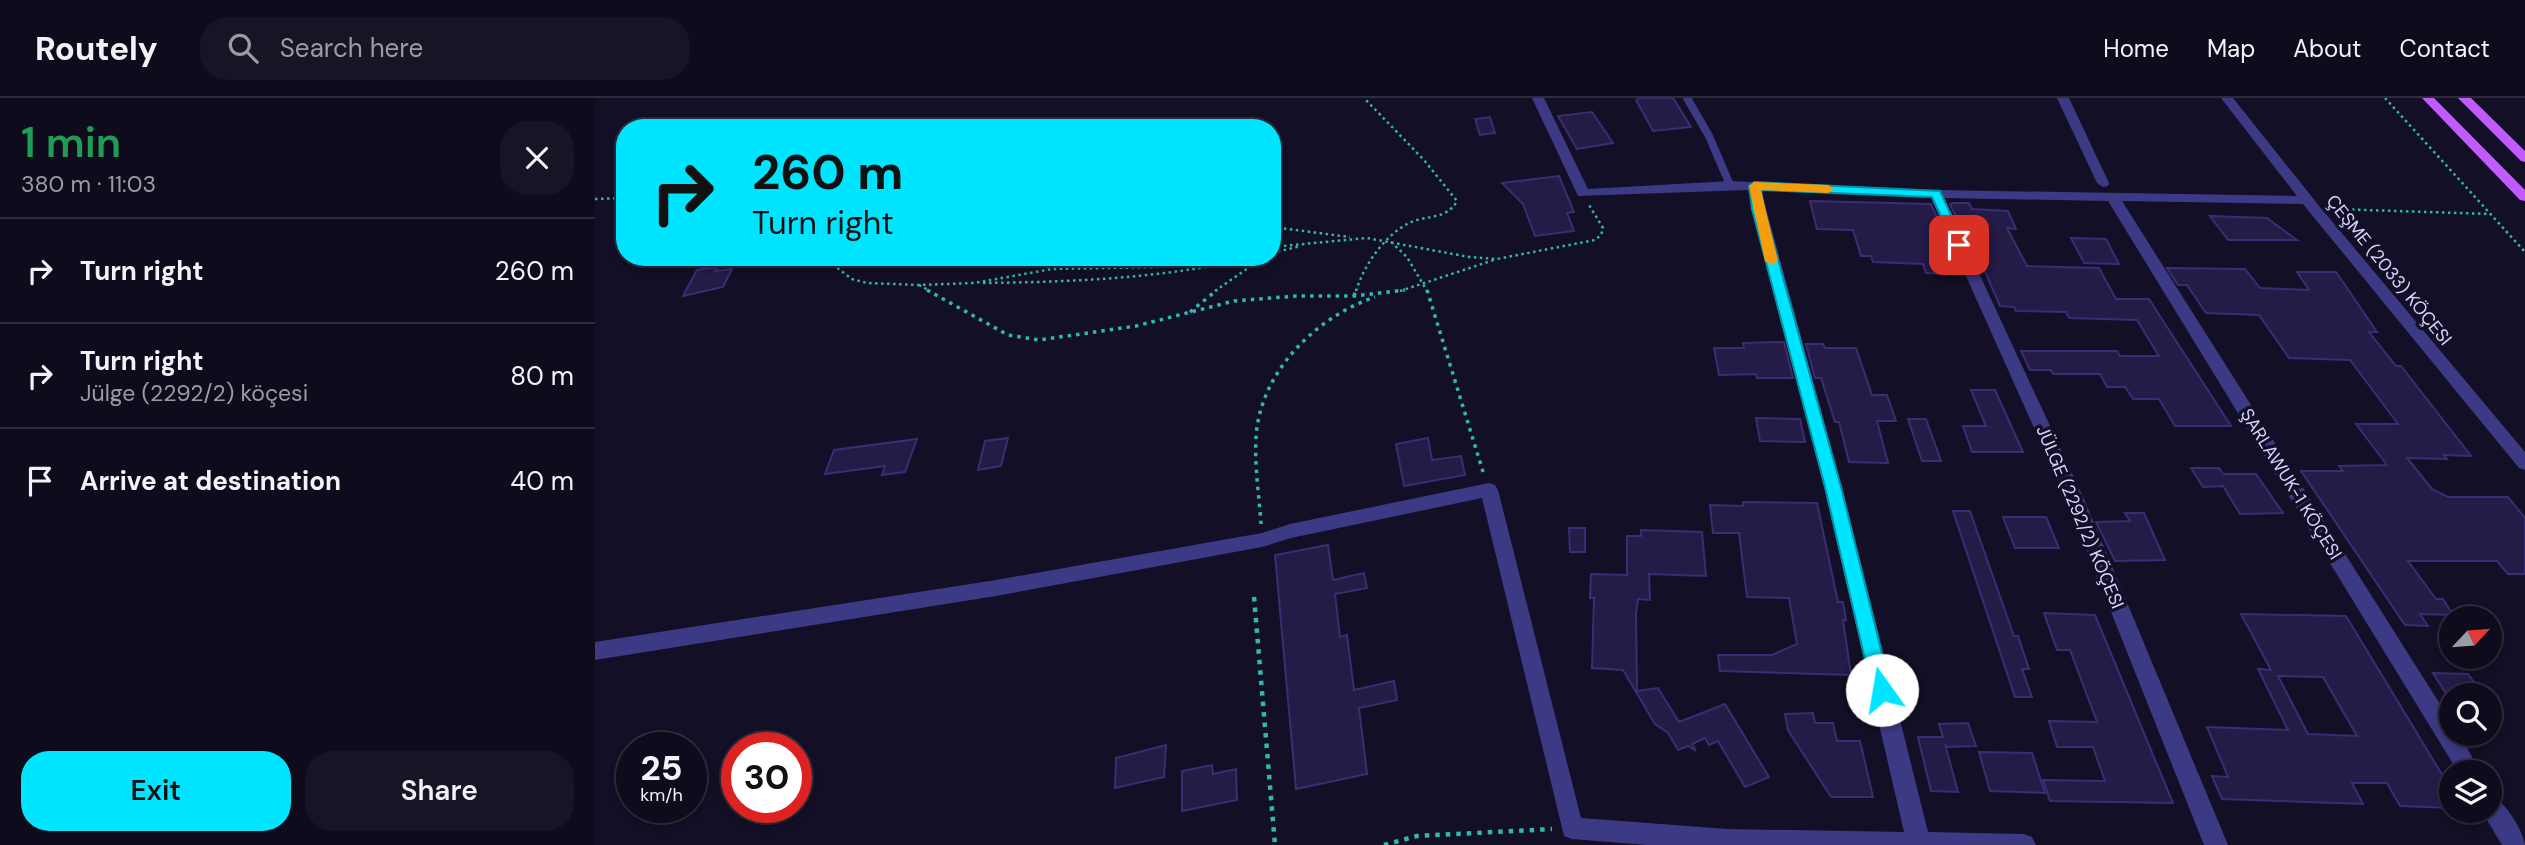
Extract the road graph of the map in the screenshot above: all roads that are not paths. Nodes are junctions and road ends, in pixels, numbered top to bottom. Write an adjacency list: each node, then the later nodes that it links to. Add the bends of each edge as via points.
1 (1538, 98): 8 (street, via 1583,193)
2 (1687, 98): 8 (lane)
3 (2063, 98): 10 (street, ŞARLAWUK-1 KÖÇESI)
4 (2227, 98): 13 (street, ÇEŞME (2033) KÖÇESI)
5 (2428, 98): 12 (main road)
6 (2464, 98): 7 (main road)
7 (2525, 158)
8 (1730, 185): 9 (street)
9 (1754, 186): 11 (street); 18 (street)
10 (2108, 190): 11 (street); 13 (street); 16 (street, ŞARLAWUK-1 KÖÇESI)
11 (1936, 194): 20 (street, JÜLGE (2292/2) KÖÇESI, via 2075,499)
12 (2525, 197)
13 (2311, 205): 14 (street, ÇEŞME (2033) KÖÇESI)
14 (2525, 464)
15 (595, 652): 18 (street, via 1262,540 1489,490 1571,828 1727,840)
16 (2463, 760)
17 (2501, 823): 21 (street)
18 (1919, 843): 19 (street)
19 (2024, 845)
20 (2215, 845)
21 (2515, 845)

